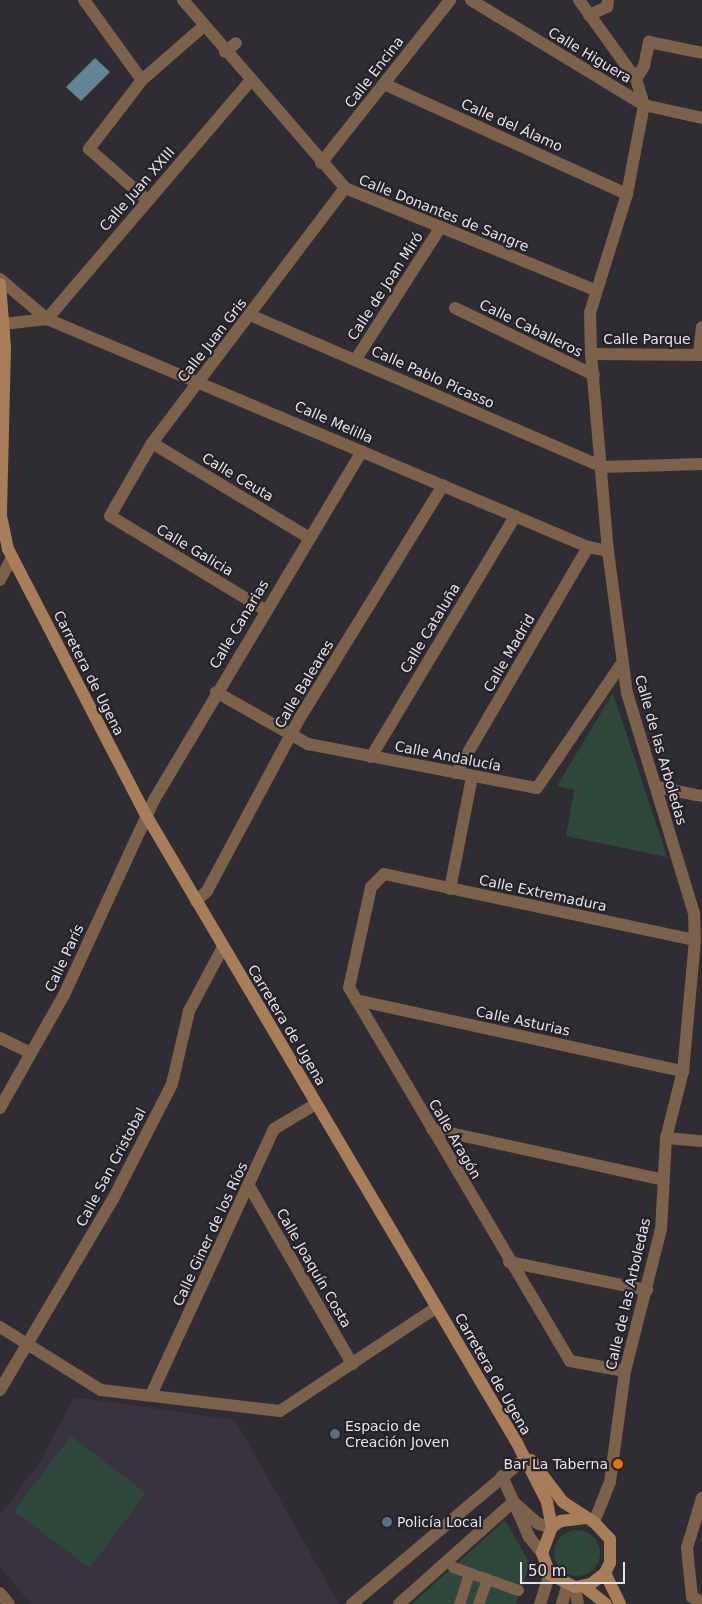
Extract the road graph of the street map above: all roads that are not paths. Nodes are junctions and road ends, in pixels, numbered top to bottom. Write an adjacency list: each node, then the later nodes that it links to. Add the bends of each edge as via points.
1 (84, 0): 13 (street)
2 (183, 0): 8 (street, Calle Donantes de Sangre)
3 (450, 0): 15 (street, Calle Encina)
4 (471, 0): 16 (street, Calle Higuera)
5 (579, 0): 7 (street, Calle de las Arboledas)
6 (608, 0): 7 (street, via 607,7)
7 (589, 16): 12 (street, Calle de las Arboledas)
8 (204, 26): 10 (street, Calle Donantes de Sangre); 13 (street)
9 (236, 43): 10 (street)
10 (224, 52): 14 (street, Calle Donantes de Sangre)
11 (702, 53): 12 (street, via 649,42 644,66)
12 (636, 79): 16 (street, Calle de las Arboledas)
13 (142, 80): 21 (street, via 89,149)
14 (251, 80): 18 (street, Calle Donantes de Sangre); 21 (street, Calle Juan XXIII)
15 (384, 84): 18 (street, Calle Encina); 20 (street, Calle del Álamo)
16 (644, 105): 17 (street, Calle Higuera); 20 (street, Calle de las Arboledas)
17 (702, 118)
18 (321, 163): 19 (street, Calle Donantes de Sangre)
19 (344, 188): 22 (street, Calle Donantes de Sangre); 27 (street, Calle Juan Gris)
20 (627, 194): 25 (street, Calle de las Arboledas)
21 (146, 199): 28 (street, Calle Juan XXIII)
22 (440, 228): 25 (street, Calle Donantes de Sangre); 33 (street, Calle de Joan Miró)
23 (0, 279): 28 (street, Calle Melilla)
24 (0, 284): 29 (main road, Carretera de Ugena)
25 (595, 290): 31 (street, Calle de las Arboledas, via 590,313)
26 (455, 308): 34 (street, Calle Caballeros)
27 (250, 315): 33 (street, Calle Pablo Picasso); 35 (street, Calle Juan Gris)
28 (47, 319): 29 (street, Calle Melilla); 35 (street, Calle Melilla)
29 (3, 324): 39 (main road, Carretera de Ugena)
30 (702, 327): 32 (street)
31 (591, 354): 32 (street, Calle Parque); 34 (street, Calle de las Arboledas)
32 (700, 355)
33 (356, 359): 40 (street, Calle Pablo Picasso)
34 (594, 375): 40 (street, Calle de las Arboledas)
35 (199, 380): 36 (street, Calle Juan Gris); 37 (street, Calle Melilla)
36 (152, 443): 42 (street, Calle Juan Gris); 45 (street, Calle Ceuta)
37 (362, 451): 41 (street, Calle Melilla); 45 (street, Calle Canarias)
38 (702, 464): 40 (street)
39 (1, 467): 44 (main road, Carretera de Ugena)
40 (603, 467): 47 (street, Calle de las Arboledas)
41 (442, 484): 43 (street, Calle Melilla); 53 (street, Calle Baleares)
42 (110, 516): 50 (street, Calle Galicia)
43 (516, 516): 46 (street, Calle Melilla); 54 (street, Calle Cataluña)
44 (2, 537): 48 (main road, Carretera de Ugena)
45 (308, 537): 50 (street, Calle Canarias)
46 (588, 548): 47 (street, Calle Melilla); 55 (street, Calle Madrid)
47 (608, 551): 51 (street, Calle de las Arboledas)
48 (12, 557): 49 (street); 59 (main road, Carretera de Ugena)
49 (0, 580)
50 (265, 610): 52 (street, Calle Canarias)
51 (622, 663): 56 (street, Calle Andalucía, via 537,788); 57 (street, Calle de las Arboledas)
52 (216, 692): 53 (street, Calle Andalucía); 59 (street, Calle Canarias)
53 (290, 735): 54 (street, Calle Andalucía, via 308,744); 62 (street, Calle Baleares, via 207,891)
54 (371, 757): 55 (street, Calle Andalucía)
55 (456, 773): 56 (street, Calle Andalucía)
56 (472, 777): 61 (street)
57 (656, 787): 58 (street); 63 (street, Calle de las Arboledas, via 694,913)
58 (702, 796)
59 (146, 815): 62 (main road, Carretera de Ugena); 67 (street, Calle París, via 64,995)
60 (384, 874): 61 (street, Calle Extremadura); 65 (street, Calle Aragón, via 371,887 369,896 349,988)
61 (450, 888): 63 (street, Calle Extremadura)
62 (196, 901): 64 (main road, Carretera de Ugena)
63 (696, 940): 68 (street, Calle de las Arboledas)
64 (223, 947): 69 (main road, Carretera de Ugena); 80 (street, Calle San Cristobal, via 190,1011 172,1084 113,1199)
65 (356, 1000): 68 (street, Calle Asturias); 71 (street, Calle Aragón)
66 (0, 1038): 67 (street)
67 (31, 1054): 70 (street, Calle París)
68 (683, 1071): 72 (street, Calle de las Arboledas)
69 (316, 1104): 75 (street, Calle Giner de los Ríos, via 274,1129); 78 (main road, Carretera de Ugena)
70 (0, 1108)
71 (432, 1129): 74 (street); 76 (street, Calle Aragón)
72 (666, 1138): 73 (street); 74 (street, Calle de las Arboledas)
73 (702, 1141)
74 (663, 1180): 77 (street, Calle de las Arboledas, via 661,1230)
75 (249, 1186): 81 (street, Calle Joaquín Costa); 84 (street, Calle Giner de los Ríos)
76 (509, 1262): 77 (street); 82 (street, Calle Aragón, via 570,1361)
77 (647, 1290): 82 (street, Calle de las Arboledas)
78 (436, 1307): 81 (street); 85 (main road, Carretera de Ugena)
79 (0, 1327): 80 (street)
80 (29, 1344): 83 (street, Calle San Cristobal); 84 (street, via 101,1390)
81 (352, 1364): 84 (street, via 280,1411)
82 (625, 1371): 90 (street, Calle de las Arboledas, via 610,1482)
83 (0, 1390)
84 (151, 1395)
85 (517, 1442): 86 (main road, Carretera de Ugena); 90 (main road, via 563,1502)
86 (523, 1460): 87 (street); 91 (main road, Carretera de Ugena, via 547,1502)
87 (502, 1476): 89 (street); 103 (street)
88 (702, 1498): 101 (street, via 687,1548 692,1597)
89 (514, 1501): 91 (street, via 537,1523); 92 (street); 104 (street)
90 (589, 1520): 91 (main road, via 562,1521); 95 (main road, via 610,1539 610,1563)
91 (552, 1528): 92 (main road)
92 (542, 1553): 96 (main road)
93 (453, 1567): 94 (street)
94 (469, 1572): 97 (street); 105 (street)
95 (605, 1573): 98 (main road); 111 (main road)
96 (550, 1574): 98 (main road); 107 (street)
97 (487, 1579): 99 (street); 106 (street)
98 (575, 1586): 108 (street); 109 (street); 110 (main road)
99 (518, 1590)
100 (0, 1594): 102 (street)
101 (702, 1602)
102 (9, 1604)
103 (352, 1604)
104 (399, 1604)
105 (458, 1604)
106 (478, 1604)
107 (540, 1604)
108 (562, 1604)
109 (578, 1604)
110 (606, 1604)
111 (620, 1604)

